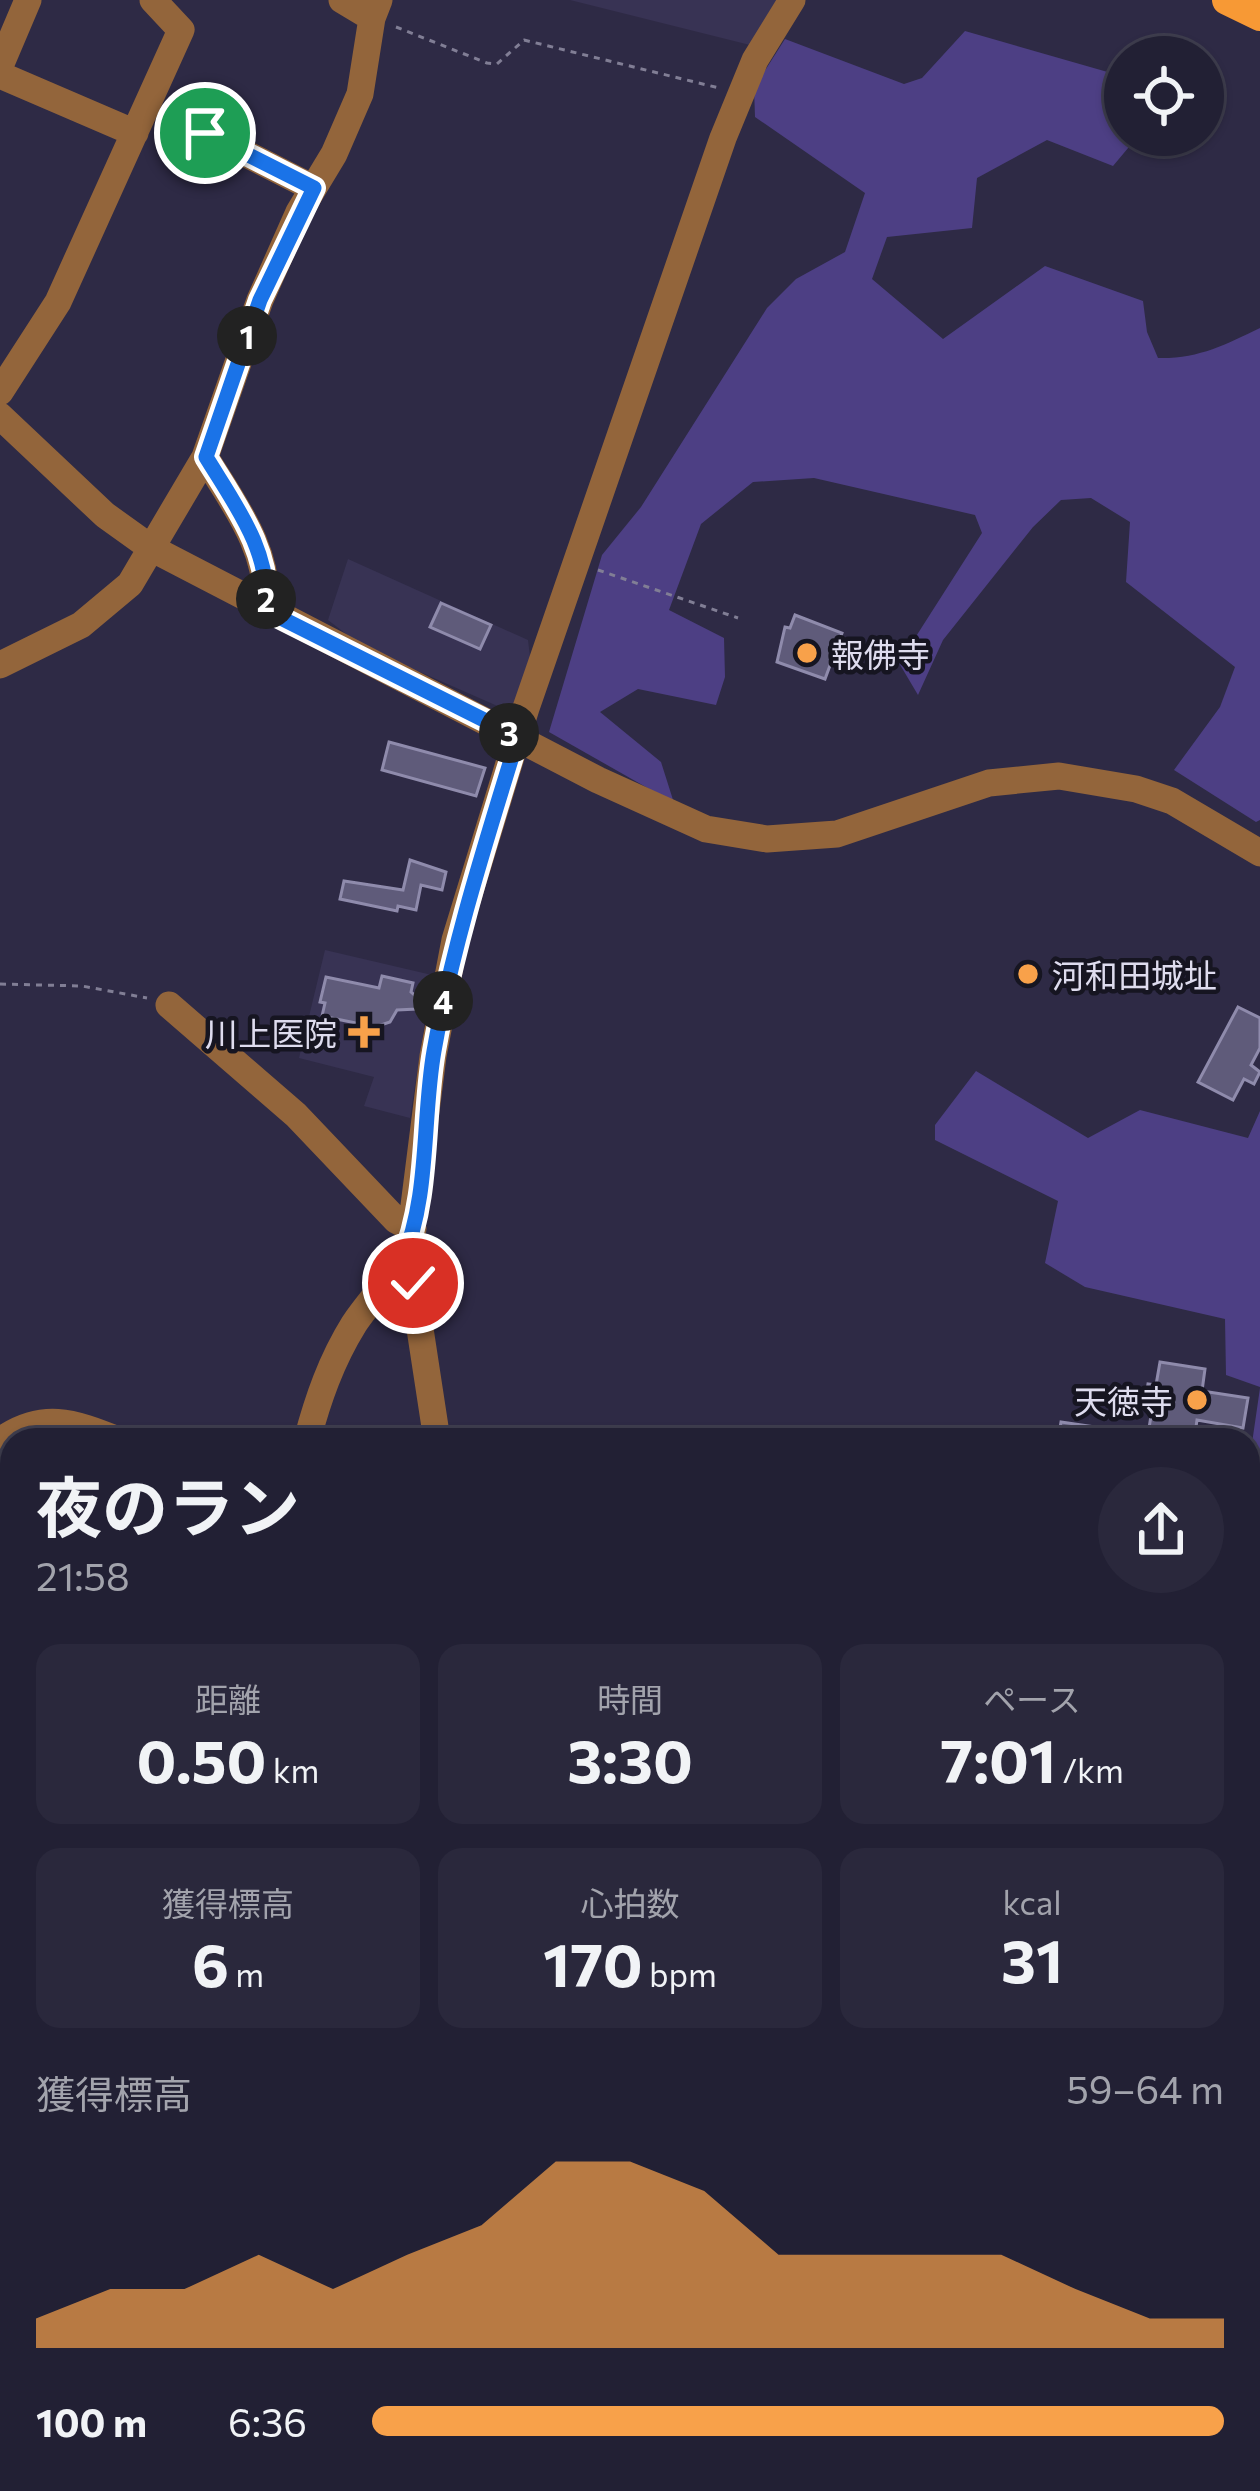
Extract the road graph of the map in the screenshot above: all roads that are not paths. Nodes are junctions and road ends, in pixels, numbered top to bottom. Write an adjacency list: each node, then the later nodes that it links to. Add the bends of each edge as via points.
1 (28, 0): 8 (street)
2 (153, 0): 9 (street, via 181,30)
3 (341, 0): 6 (street)
4 (792, 0): 18 (street, via 740,96)
5 (1227, 0): 7 (main road)
6 (375, 9): 11 (street, via 360,94)
7 (1260, 16)
8 (0, 71): 9 (street)
9 (135, 133): 12 (street, via 58,302)
10 (205, 133): 11 (street)
11 (314, 188): 14 (street, via 260,300)
12 (0, 392)
13 (0, 416): 15 (street)
14 (206, 457): 15 (street); 16 (street, via 259,553)
15 (151, 548): 16 (street); 17 (street, via 130,584 82,625)
16 (265, 610): 18 (street)
17 (0, 665)
18 (518, 737): 19 (street, via 660,810 732,836 837,834 961,790 1059,776 1172,801); 21 (street, via 455,940)
19 (1260, 853)
20 (169, 1005): 21 (street)
21 (413, 1229): 22 (street)
22 (402, 1261): 25 (street, via 334,1358); 26 (street, via 413,1283)
23 (25, 1428): 24 (street, via 38,1421)
24 (88, 1428)
25 (311, 1428)
26 (435, 1428)

